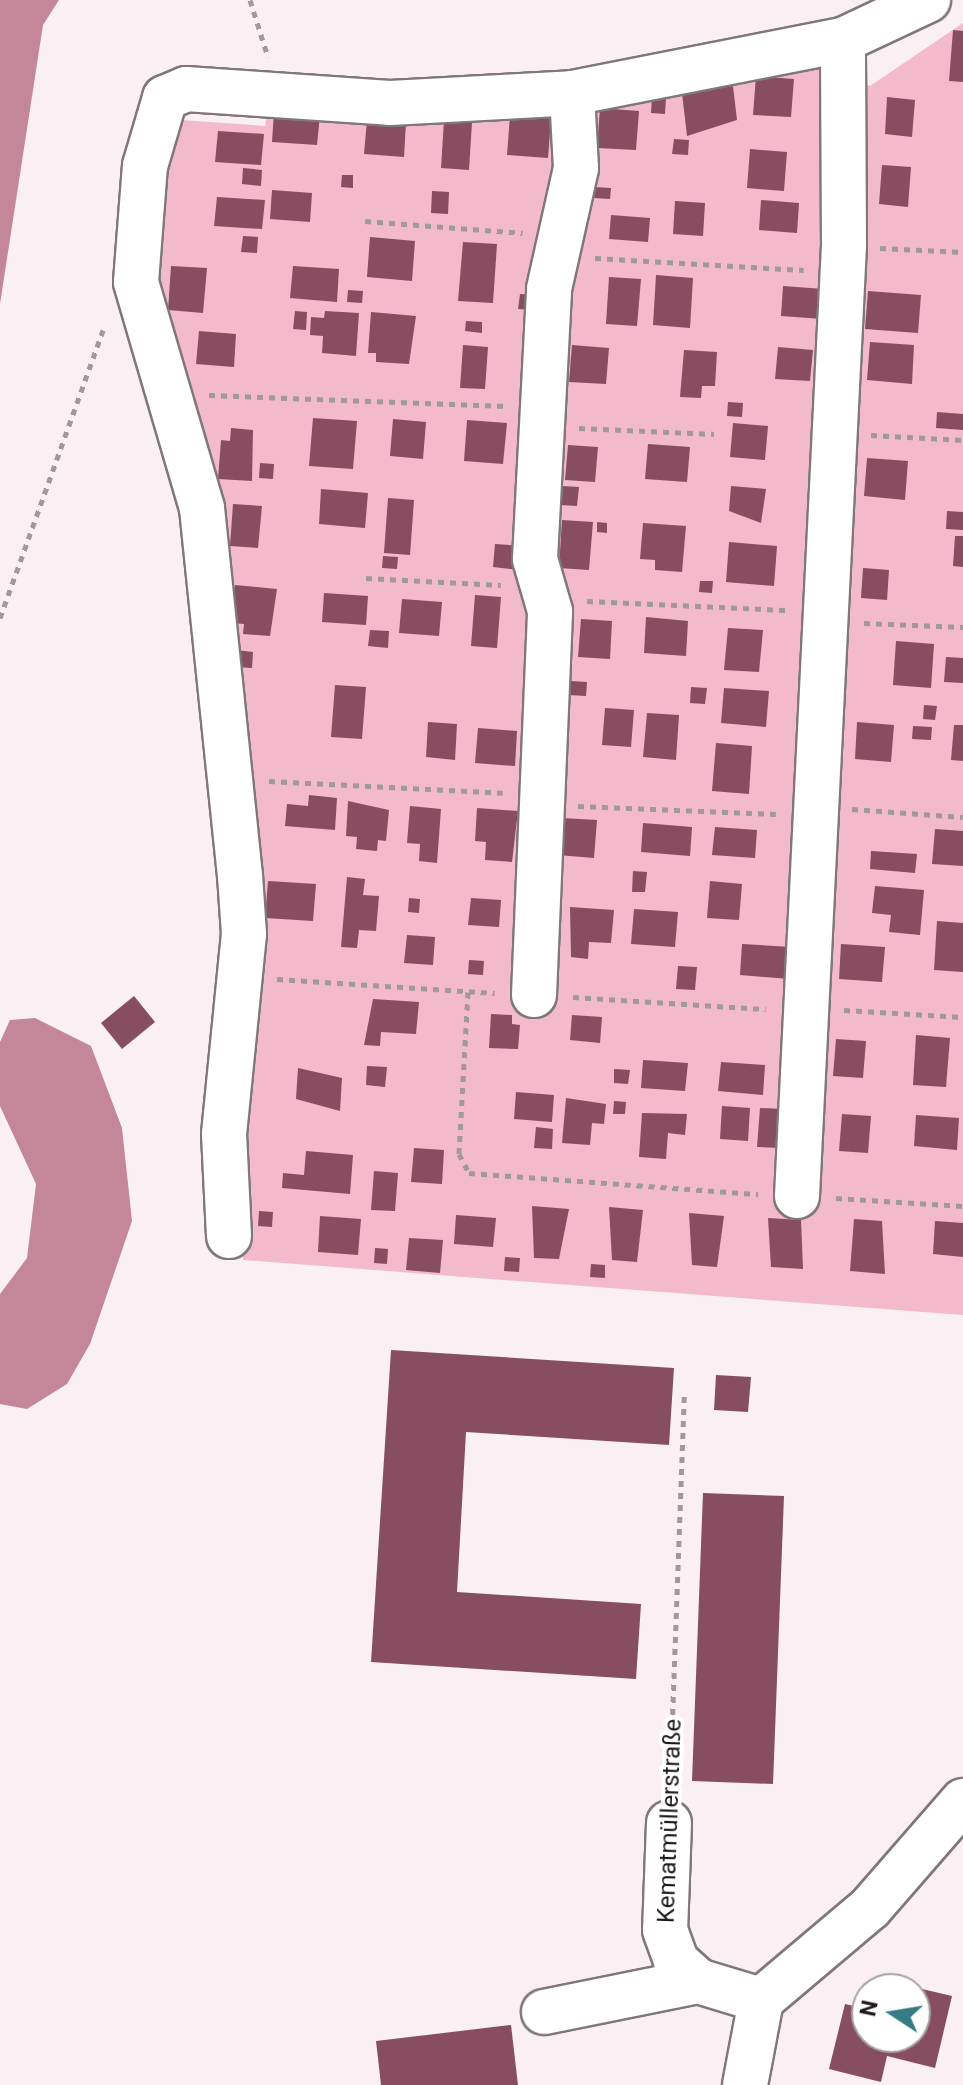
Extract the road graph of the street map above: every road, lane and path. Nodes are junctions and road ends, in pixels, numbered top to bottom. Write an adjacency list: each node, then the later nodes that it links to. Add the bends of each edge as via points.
1 (250, 0): 4 (path)
2 (928, 0): 3 (street)
3 (843, 40): 5 (street); 9 (street)
4 (274, 92): 5 (street, via 414,103); 10 (street, via 186,89 165,98 145,166)
5 (572, 93): 7 (street, via 576,168)
6 (365, 221): 7 (path)
7 (558, 245): 9 (path); 12 (street)
8 (963, 252): 9 (path)
9 (841, 258): 13 (street)
10 (136, 282): 11 (street); 19 (path, via 108,316)
11 (172, 396): 12 (path); 21 (street, via 202,508)
12 (544, 416): 14 (path); 17 (street, via 535,559)
13 (834, 432): 15 (path); 18 (street)
14 (714, 434)
15 (963, 440)
16 (366, 578): 17 (path)
17 (544, 589): 18 (path); 22 (street)
18 (826, 616): 20 (path); 23 (street)
19 (0, 618)
20 (963, 627)
21 (225, 779): 22 (path); 25 (street, via 243,919)
22 (544, 800): 23 (path); 27 (street)
23 (814, 811): 24 (path); 28 (street)
24 (963, 817)
25 (240, 975): 26 (path); 32 (street, via 224,1134)
26 (468, 992): 27 (path); 30 (path, via 459,1154 469,1173 482,1179)
27 (534, 995): 28 (path)
28 (805, 1008): 29 (path); 30 (street)
29 (963, 1017)
30 (797, 1196): 31 (path)
31 (963, 1206)
32 (229, 1236)
33 (684, 1396): 35 (path, Kematmüllerstraße)
34 (963, 1801): 37 (street, via 870,1908)
35 (669, 1823): 36 (street, Kematmüllerstraße, via 665,1930 676,1961)
36 (698, 1981): 37 (street); 38 (street)
37 (761, 2000): 39 (street)
38 (544, 2012)
39 (745, 2085)

